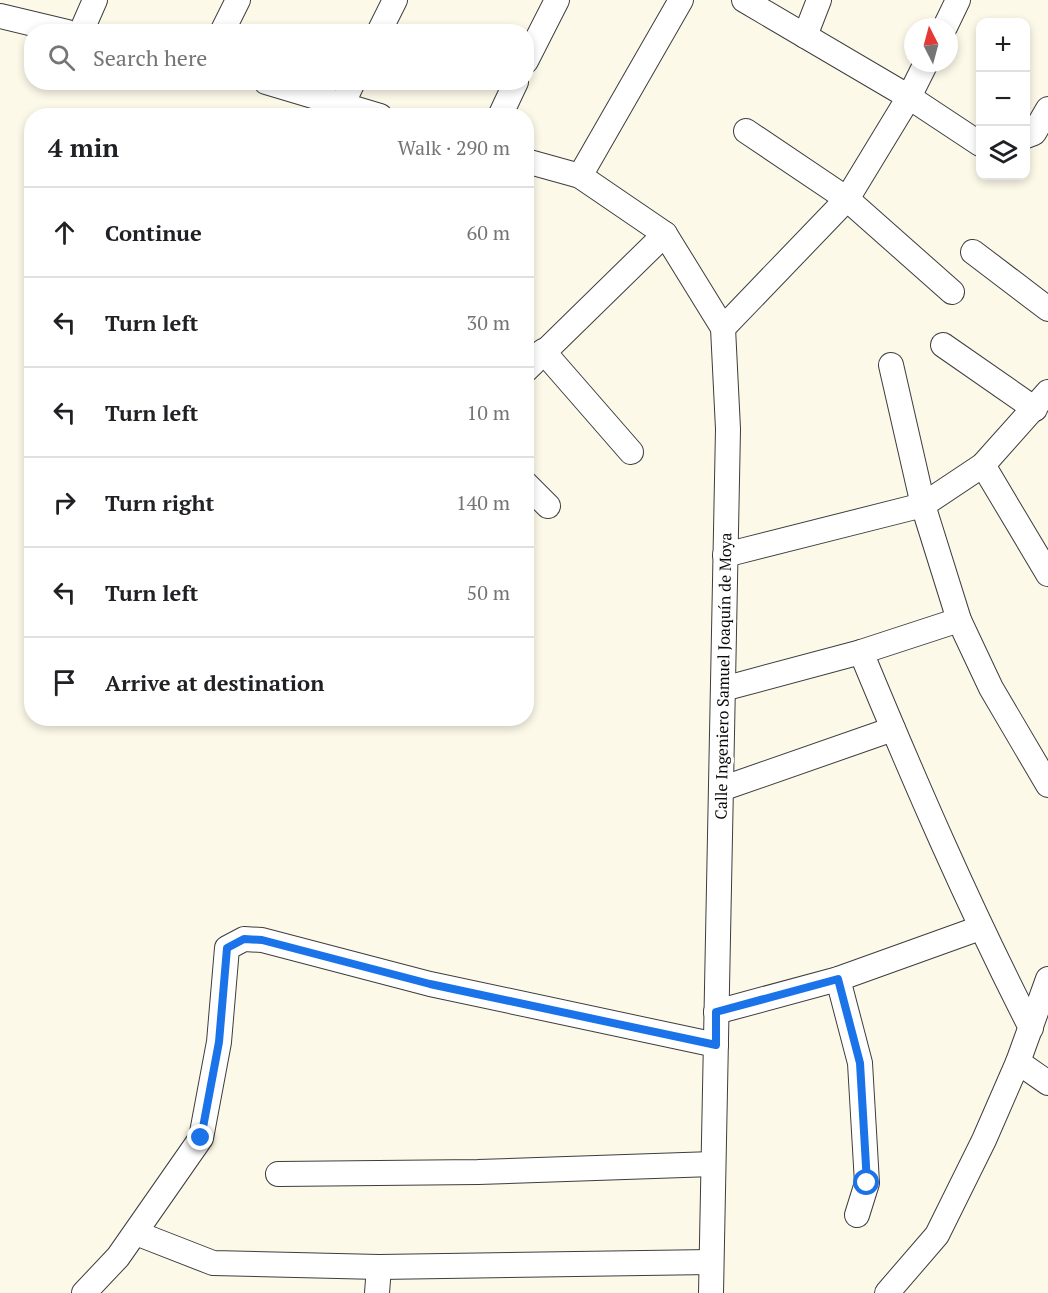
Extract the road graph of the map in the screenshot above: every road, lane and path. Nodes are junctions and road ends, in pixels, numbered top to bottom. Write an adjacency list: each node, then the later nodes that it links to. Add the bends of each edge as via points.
1 (95, 0): 12 (street)
2 (238, 0): 13 (street)
3 (396, 0): 14 (street)
4 (557, 0): 16 (street)
5 (681, 0): 30 (street)
6 (744, 0): 15 (street)
7 (819, 0): 15 (street)
8 (958, 0): 10 (street)
9 (0, 16): 11 (street)
10 (949, 18)
11 (34, 24)
12 (84, 24)
13 (226, 24)
14 (383, 24)
15 (805, 36): 21 (street)
16 (534, 46)
17 (922, 72): 21 (street)
18 (287, 90): 22 (street)
19 (349, 90): 23 (street)
20 (512, 90): 24 (street)
21 (909, 97): 28 (street); 31 (street)
22 (335, 108)
23 (341, 108)
24 (504, 108)
25 (1048, 109): 27 (street, via 1035,133)
26 (746, 131): 31 (street)
27 (1030, 135)
28 (976, 141)
29 (534, 163): 30 (street, Calle Ingeniero Samuel Joaquín de Moya)
30 (580, 176): 32 (street, Calle Ingeniero Samuel Joaquín de Moya)
31 (847, 199): 34 (street); 36 (street)
32 (665, 234): 36 (street, Calle Ingeniero Samuel Joaquín de Moya); 38 (street)
33 (973, 252): 35 (street)
34 (952, 292)
35 (1048, 309)
36 (723, 328): 47 (street, Calle Ingeniero Samuel Joaquín de Moya, via 728,429)
37 (944, 345): 41 (street)
38 (543, 351): 39 (street); 42 (street)
39 (534, 361)
40 (891, 365): 45 (street)
41 (1041, 400): 43 (street)
42 (631, 452)
43 (983, 465): 45 (street); 48 (street)
44 (534, 492): 46 (street)
45 (923, 505): 47 (street); 49 (street)
46 (548, 507)
47 (725, 555): 51 (street, Calle Ingeniero Samuel Joaquín de Moya)
48 (1048, 574)
49 (958, 620): 50 (street); 53 (street, via 991,688)
50 (861, 652): 51 (street); 52 (street)
51 (723, 689): 54 (street, Calle Ingeniero Samuel Joaquín de Moya)
52 (893, 729): 54 (street); 55 (street)
53 (1048, 785)
54 (721, 789): 58 (street, Calle Ingeniero Samuel Joaquín de Moya)
55 (980, 928): 56 (street); 59 (street)
56 (838, 979): 58 (street); 65 (street, via 860,1063 867,1183)
57 (1048, 979): 59 (street)
58 (716, 1012): 60 (street, Calle Ingeniero Samuel Joaquín de Moya)
59 (1030, 1028): 61 (street)
60 (716, 1045): 63 (street, Calle Ingeniero Samuel Joaquín de Moya); 66 (street, via 430,984 262,940 244,939 227,948 219,1042 201,1138)
61 (1018, 1062): 62 (street); 72 (street, via 937,1235)
62 (1048, 1083)
63 (713, 1164): 64 (street); 67 (street, Calle Ingeniero Samuel Joaquín de Moya)
64 (278, 1174)
65 (857, 1215)
66 (136, 1233): 68 (street, via 213,1263); 69 (street)
67 (711, 1262): 68 (street); 71 (street, Calle Ingeniero Samuel Joaquín de Moya)
68 (379, 1267): 70 (street)
69 (84, 1293)
70 (377, 1293)
71 (711, 1293)
72 (887, 1293)

